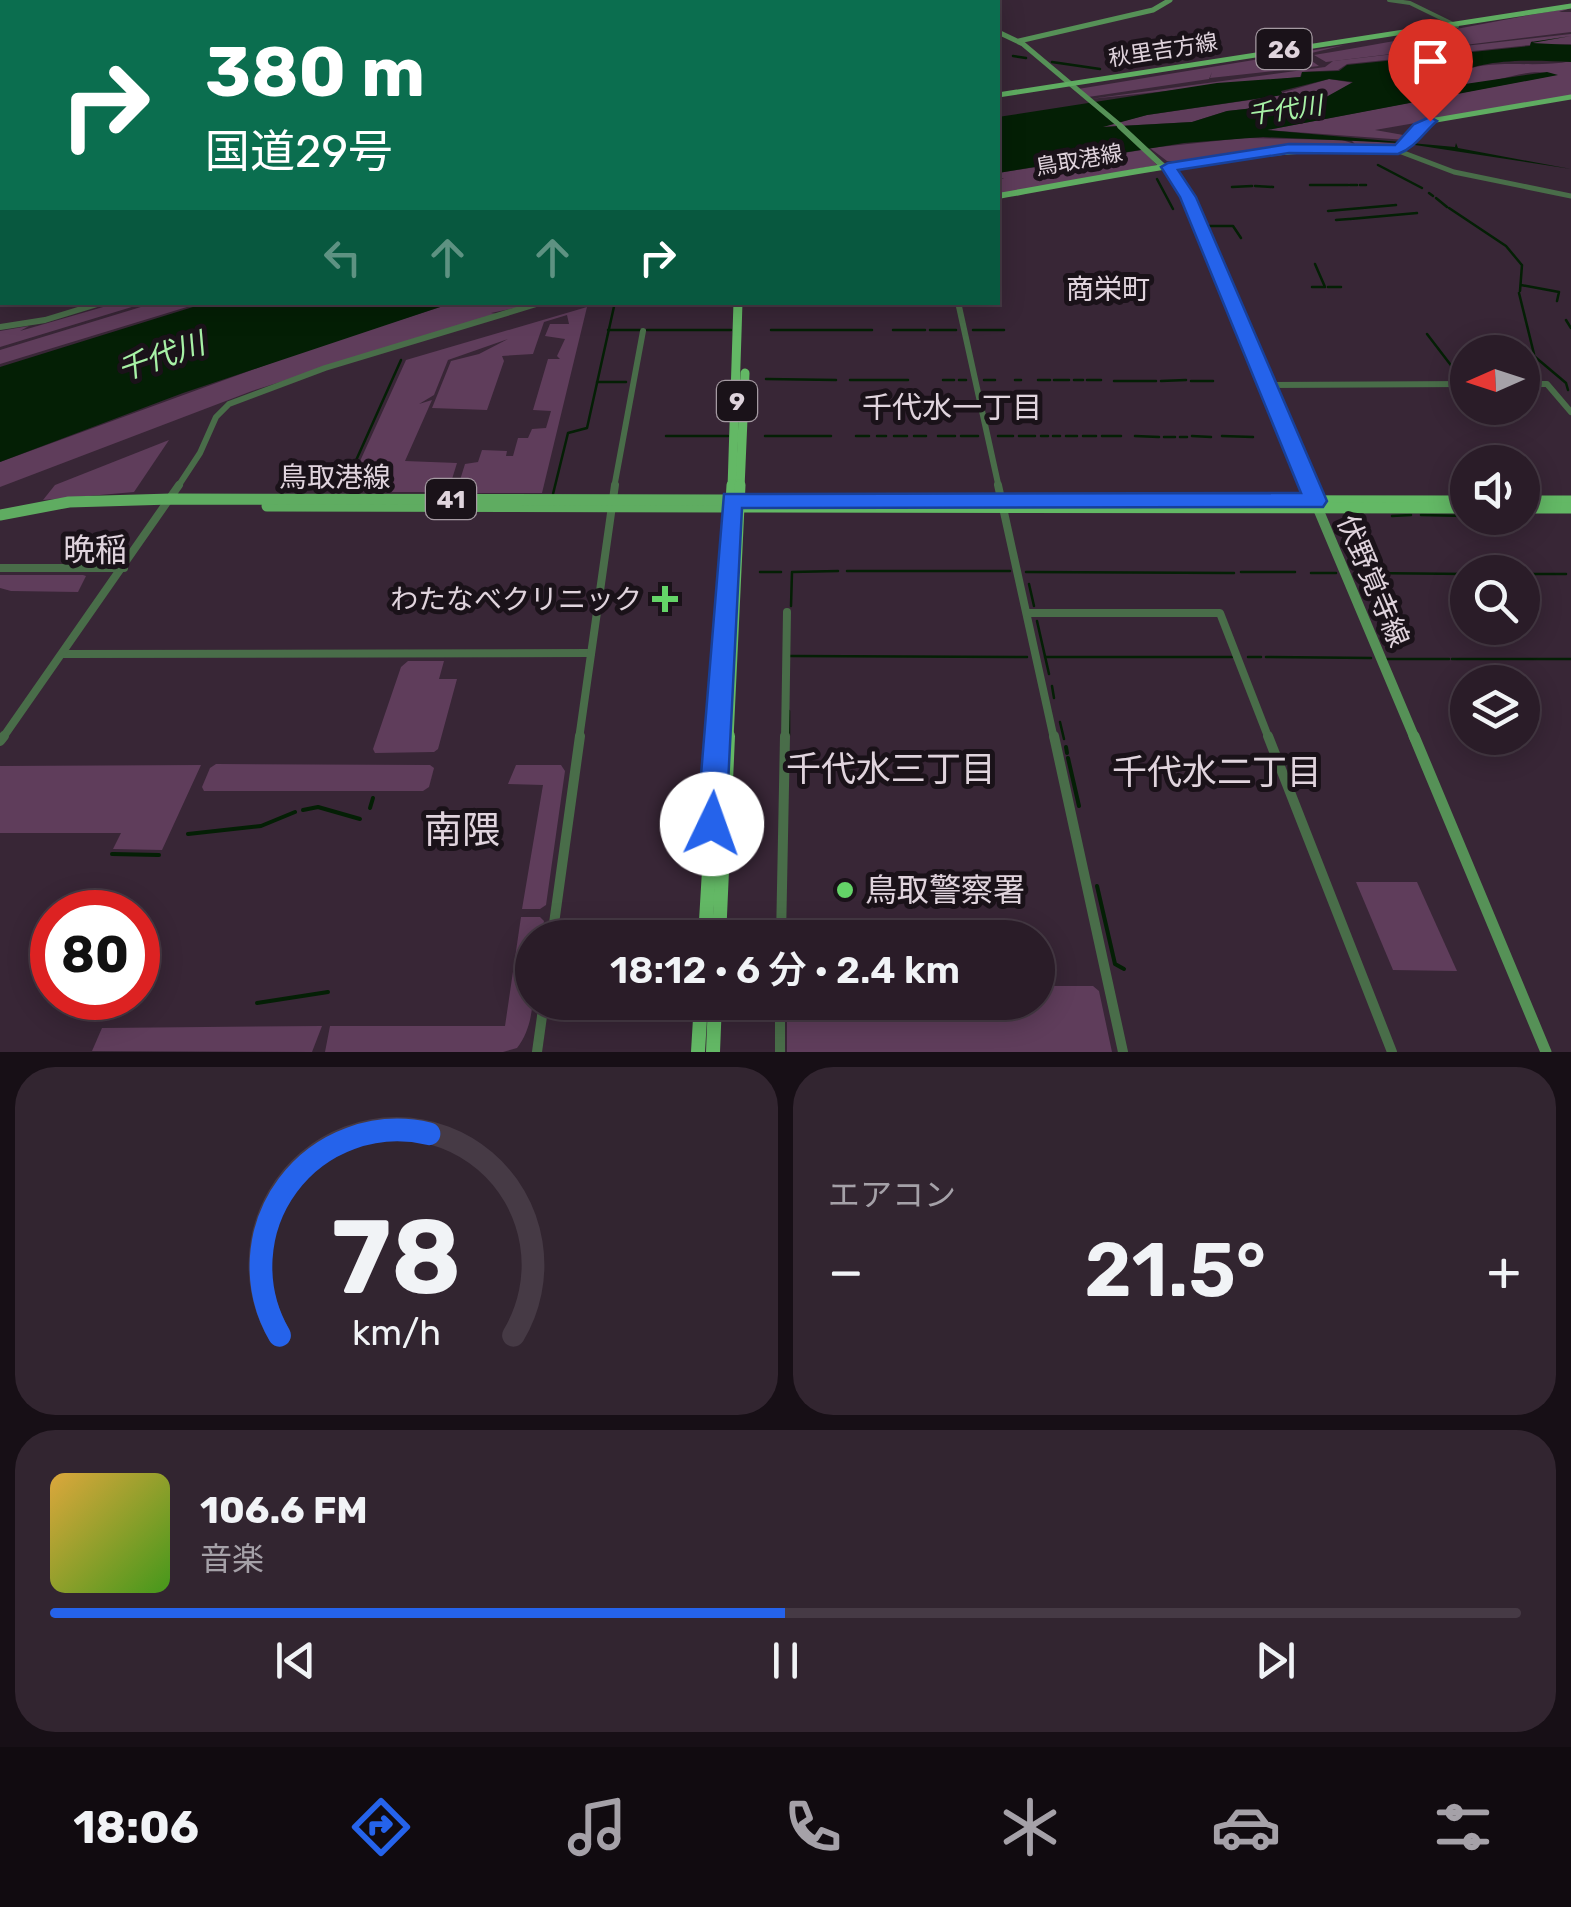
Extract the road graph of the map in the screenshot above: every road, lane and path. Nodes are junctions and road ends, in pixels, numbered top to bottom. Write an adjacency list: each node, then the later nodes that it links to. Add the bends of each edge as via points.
1 (1170, 0): 10 (main road, via 1153,10)
2 (1388, 0): 3 (street)
3 (1409, 1): 6 (street)
4 (1571, 6): 5 (main road, 秋里吉方線 / 26)
5 (1546, 8): 6 (main road); 7 (main road); 9 (main road, 秋里吉方線 / 26)
6 (1446, 20): 7 (street); 9 (main road)
7 (1456, 25): 9 (main road)
8 (1000, 33): 10 (main road, 伏野覚寺線)
9 (1344, 38): 11 (main road, 秋里吉方線 / 26); 12 (main road, 秋里吉方線 / 26)
10 (1019, 40): 13 (main road, 伏野覚寺線)
11 (1168, 65): 13 (main road); 16 (main road, 秋里吉方線 / 26)
12 (1180, 65): 14 (main road); 17 (main road, 秋里吉方線 / 26)
13 (1060, 77): 14 (main road, 伏野覚寺線); 15 (main road)
14 (1072, 88): 18 (main road); 21 (main road, 伏野覚寺線)
15 (1000, 93)
16 (1000, 94)
17 (1000, 94)
18 (1000, 94)
19 (1571, 97): 20 (main road, via 1433,120)
20 (1399, 149): 21 (main road, 鳥取港線, via 1289,148); 23 (street, via 1454,172)
21 (1164, 164): 22 (main road, 鳥取港線); 30 (main road, 伏野覚寺線, via 1188,197)
22 (1000, 196)
23 (1571, 196)
24 (94, 305): 28 (street)
25 (533, 305): 35 (street, via 235,401 215,421)
26 (741, 305): 34 (highway, 9)
27 (959, 305): 40 (street)
28 (0, 327)
29 (643, 330): 36 (street)
30 (1267, 384): 31 (street); 41 (main road, 伏野覚寺線)
31 (1450, 384)
32 (1540, 384): 33 (street)
33 (1571, 412)
34 (734, 480): 37 (main road); 38 (highway, 9); 39 (highway)
35 (168, 502): 36 (main road, 鳥取港線 / 41); 45 (main road, 鳥取港線 / 41); 48 (street)
36 (612, 503): 37 (main road, 鳥取港線 / 41); 51 (street)
37 (703, 504): 38 (main road, 鳥取港線 / 41); 46 (main road)
38 (736, 504): 39 (highway); 46 (highway, 9)
39 (768, 504): 40 (highway); 46 (highway)
40 (1003, 504): 41 (highway); 50 (street)
41 (1317, 505): 42 (highway); 68 (main road, 伏野覚寺線)
42 (1450, 505)
43 (1540, 505): 44 (highway)
44 (1571, 505)
45 (2, 516)
46 (735, 528): 55 (highway, 9); 56 (highway, 9)
47 (0, 568): 48 (street)
48 (124, 568): 52 (street)
49 (787, 612): 57 (street)
50 (1026, 612): 66 (street); 67 (street, via 1220,613)
51 (592, 652): 52 (street); 54 (street)
52 (63, 654): 53 (street)
53 (0, 742)
54 (555, 920)
55 (706, 920)
56 (719, 920)
57 (781, 920)
58 (541, 1020): 62 (street)
59 (700, 1020): 63 (highway)
60 (714, 1020): 64 (highway)
61 (780, 1020): 65 (street)
62 (537, 1052)
63 (698, 1052)
64 (713, 1052)
65 (780, 1052)
66 (1123, 1052)
67 (1392, 1052)
68 (1546, 1052)

